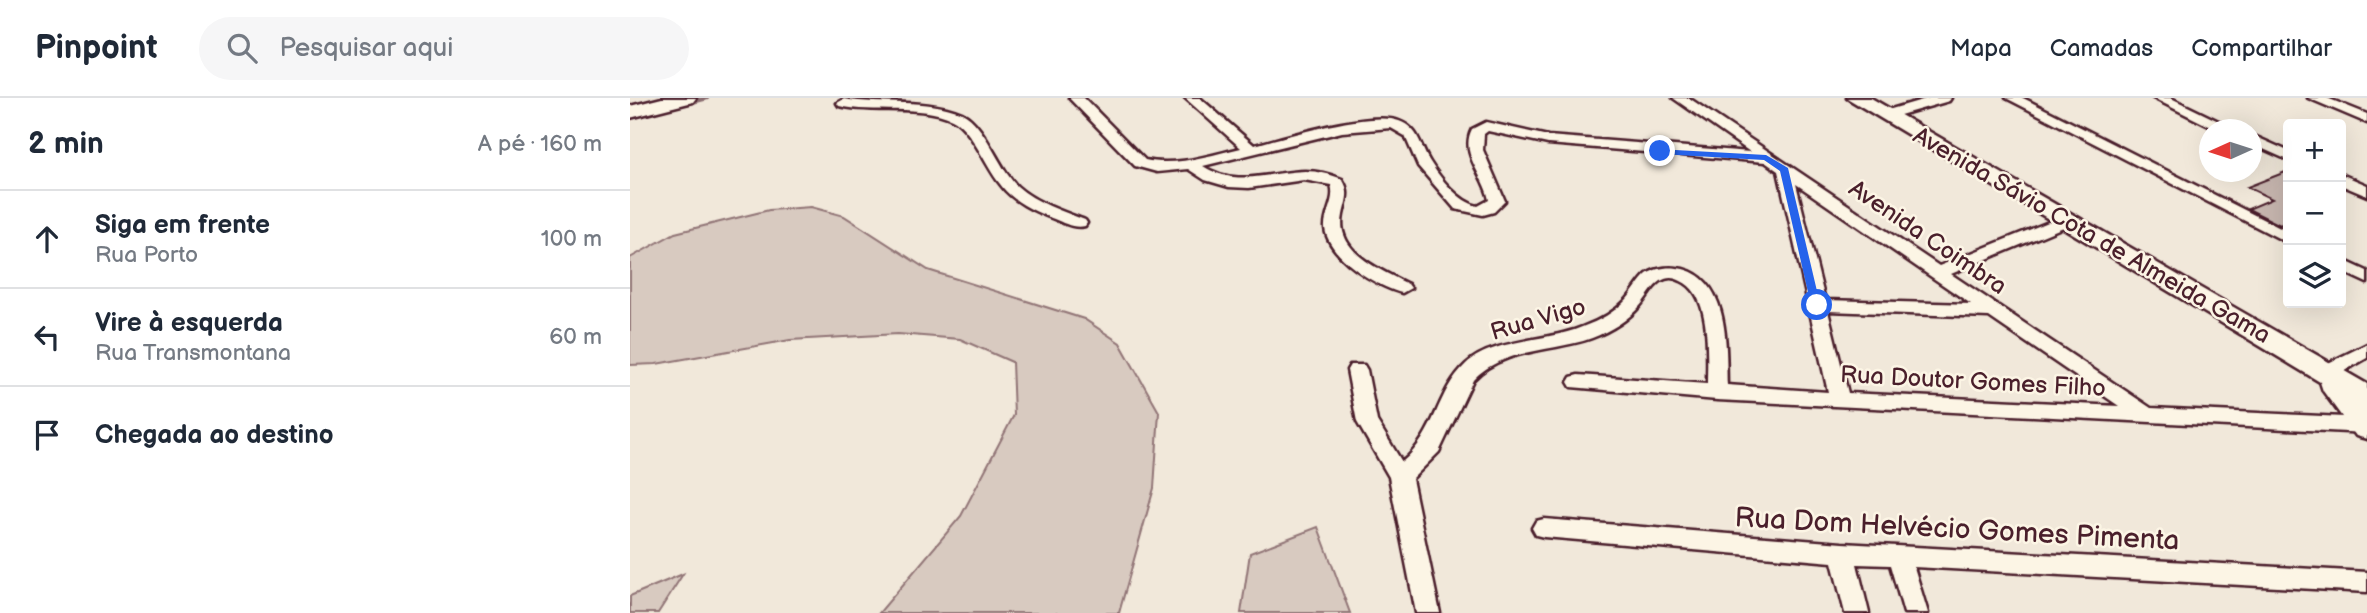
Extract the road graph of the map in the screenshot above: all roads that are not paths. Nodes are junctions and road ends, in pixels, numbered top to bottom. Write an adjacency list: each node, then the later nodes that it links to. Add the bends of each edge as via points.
1 (652, 98): 12 (street)
2 (686, 98): 14 (street)
3 (861, 98): 13 (street)
4 (1076, 98): 22 (street, via 1140,163 1157,167)
5 (1192, 98): 19 (street)
6 (1680, 98): 21 (street, Avenida Coimbra)
7 (1857, 98): 15 (street, Avenida Sávio Cota de Almeida Gama)
8 (1944, 98): 15 (street)
9 (2013, 98): 28 (street)
10 (2160, 98): 16 (street)
11 (2315, 98): 17 (street)
12 (630, 103)
13 (844, 103): 27 (street, via 958,116 967,122 1013,190)
14 (630, 111)
15 (1886, 115): 26 (street, Avenida Sávio Cota de Almeida Gama)
16 (2206, 119)
17 (2367, 119)
18 (2262, 144): 20 (street)
19 (1253, 151): 21 (street, via 1342,128 1394,124 1411,134 1423,163 1456,202 1478,211 1497,201 1474,146 1477,132 1486,126 1548,140); 22 (street)
20 (2283, 154)
21 (1766, 158): 23 (street, Avenida Coimbra)
22 (1191, 164): 32 (street, via 1213,179 1234,184 1310,176 1337,182 1341,193 1333,229 1340,245 1351,257)
23 (1785, 170): 30 (street, Avenida Coimbra); 33 (street)
24 (2346, 181): 25 (street)
25 (2367, 191)
26 (2067, 220): 30 (street); 37 (street, Avenida Sávio Cota de Almeida Gama)
27 (1079, 223)
28 (2283, 235)
29 (2346, 267): 31 (street)
30 (1937, 273): 34 (street, Avenida Coimbra)
31 (2367, 278)
32 (1402, 288)
33 (1817, 305): 34 (street); 41 (street)
34 (1995, 311): 42 (street, Avenida Coimbra)
35 (2367, 350): 37 (street)
36 (1357, 370): 44 (street, via 1367,422)
37 (2325, 373): 40 (street, Avenida Sávio Cota de Almeida Gama); 43 (street)
38 (1578, 382): 39 (street, Rua Doutor Gomes Filho)
39 (1717, 393): 41 (street, Rua Doutor Gomes Filho); 44 (street, Rua Vigo, via 1715,337 1706,294 1694,279 1666,273 1652,279 1622,313 1595,329 1478,364 1452,398 1431,446)
40 (2367, 397)
41 (1840, 400): 42 (street, Rua Doutor Gomes Filho)
42 (2148, 416): 43 (street, Rua Doutor Gomes Filho)
43 (2366, 427)
44 (1400, 476): 49 (street)
45 (1545, 528): 46 (street, Rua Dom Helvécio Gomes Pimenta)
46 (1842, 553): 47 (street, Rua Dom Helvécio Gomes Pimenta); 50 (street)
47 (1899, 555): 48 (street, Rua Dom Helvécio Gomes Pimenta); 51 (street)
48 (2367, 582)
49 (1428, 613)
50 (1857, 613)
51 (1916, 613)

